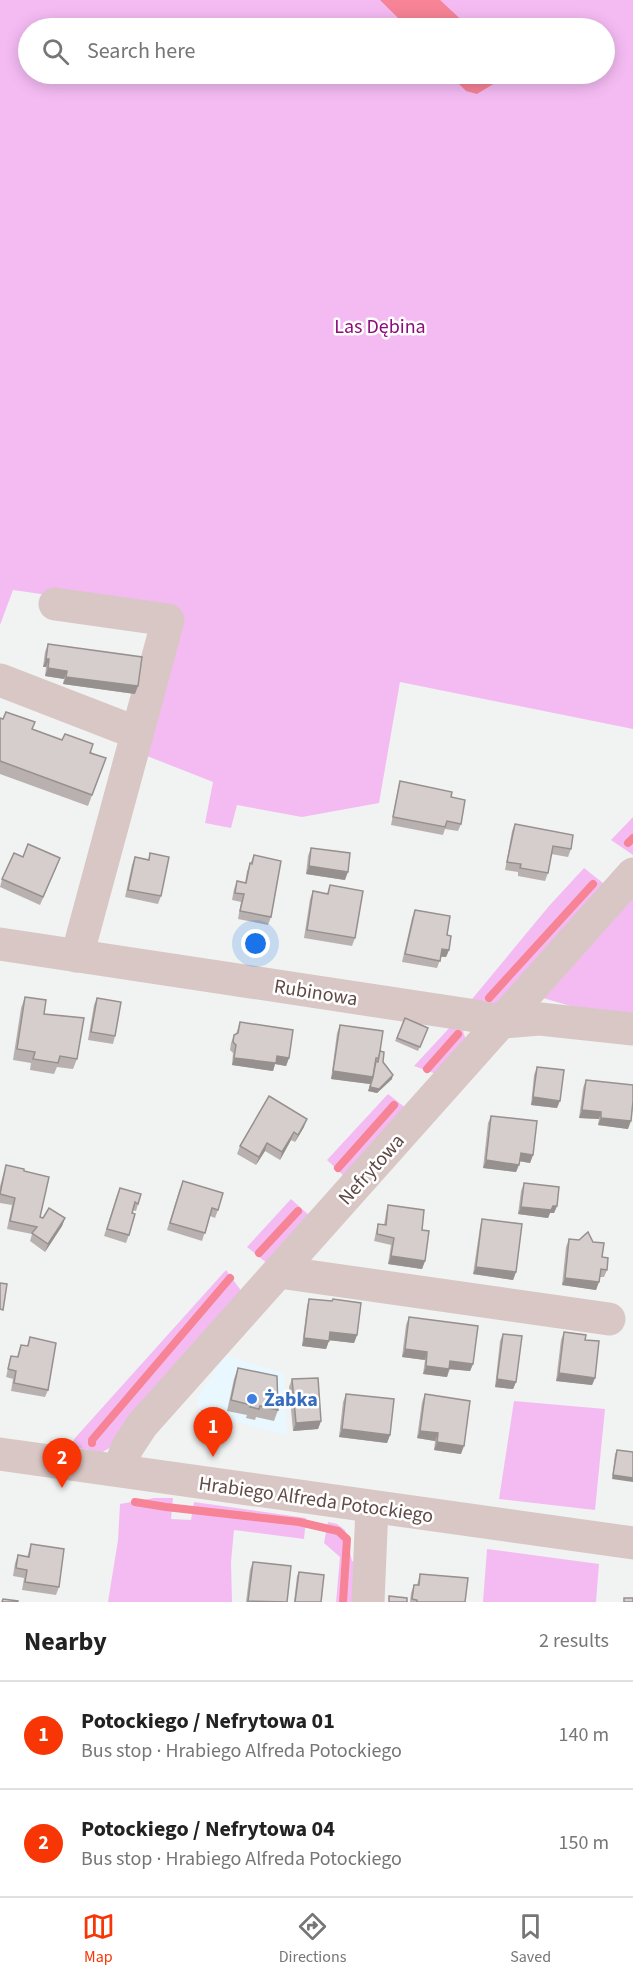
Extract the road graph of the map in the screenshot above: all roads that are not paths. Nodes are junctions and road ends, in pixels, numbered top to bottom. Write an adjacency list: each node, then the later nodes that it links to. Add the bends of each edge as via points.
1 (55, 604): 3 (street, via 168,621)
2 (0, 680): 3 (street)
3 (138, 733): 6 (street)
4 (633, 874): 7 (street, Nefrytowa)
5 (0, 944): 6 (street, Rubinowa)
6 (78, 956): 7 (street, Rubinowa)
7 (503, 1022): 8 (street, Rubinowa, via 540,1019); 9 (street, Nefrytowa)
8 (633, 1029)
9 (279, 1272): 10 (street); 12 (street, Nefrytowa, via 142,1425)
10 (609, 1319)
11 (0, 1454): 12 (street, Hrabiego Alfreda Potockiego)
12 (119, 1470): 13 (street, Hrabiego Alfreda Potockiego)
13 (372, 1507): 14 (street, Hrabiego Alfreda Potockiego); 15 (street)
14 (633, 1543)
15 (368, 1602)

